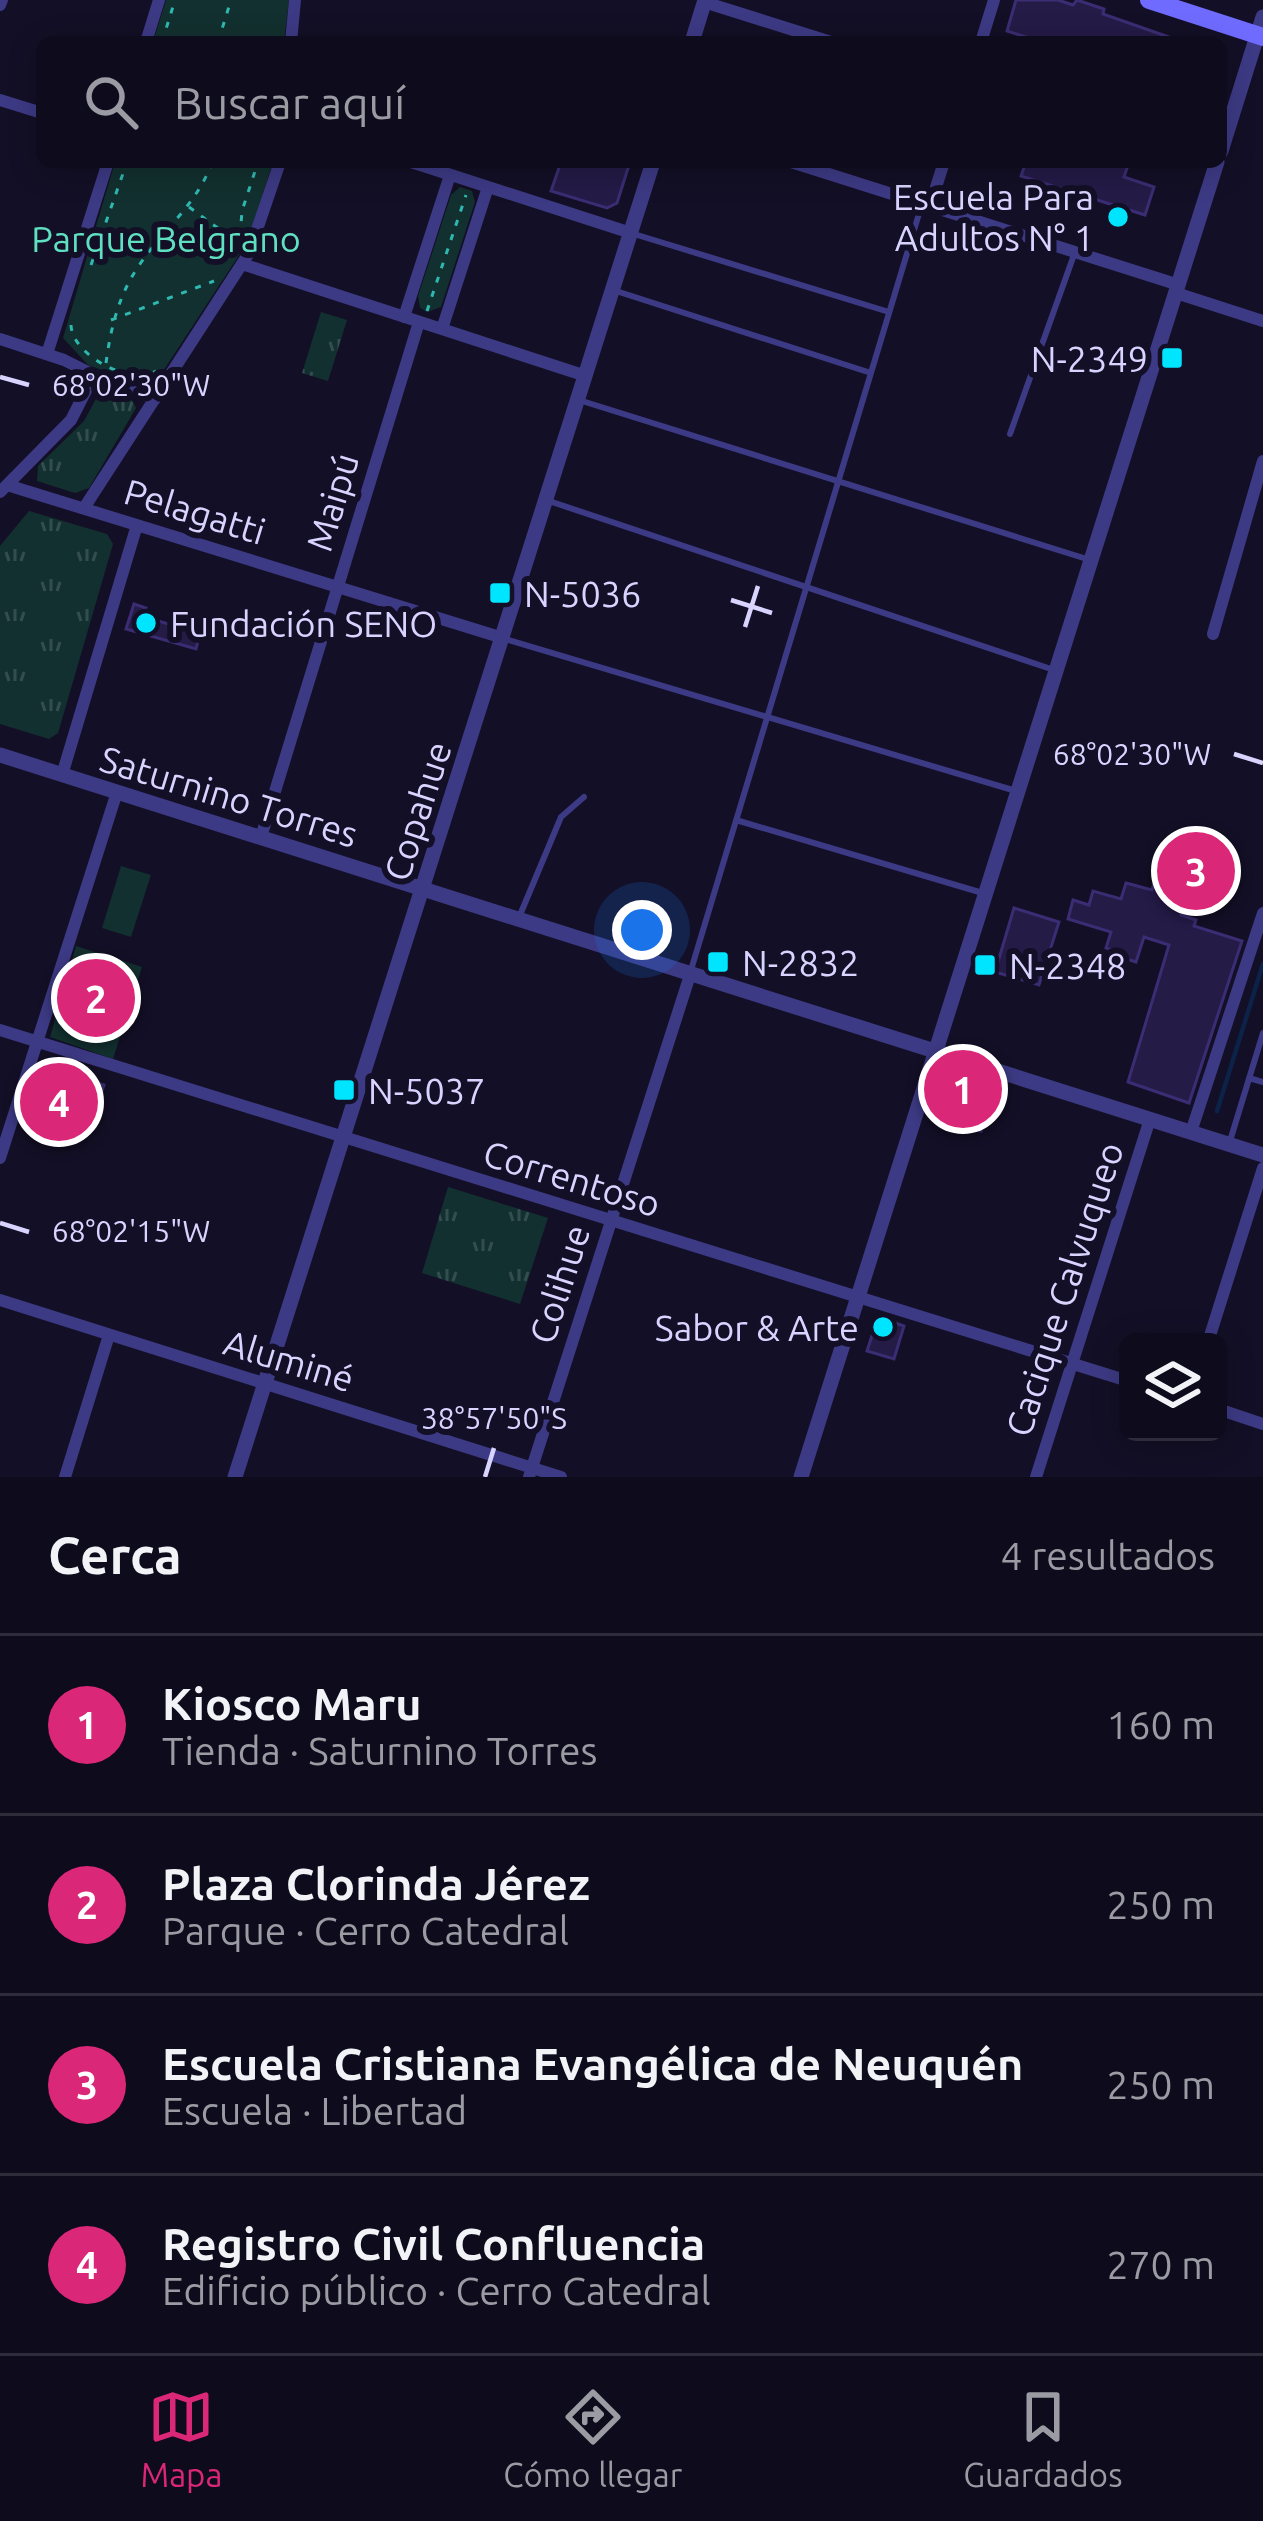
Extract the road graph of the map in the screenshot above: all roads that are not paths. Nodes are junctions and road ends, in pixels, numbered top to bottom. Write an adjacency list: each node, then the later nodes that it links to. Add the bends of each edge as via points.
1 (159, 0): 7 (street)
2 (295, 0): 8 (street)
3 (994, 0): 11 (street)
4 (1149, 0): 6 (main road)
5 (704, 1): 9 (street); 10 (street)
6 (1261, 30): 14 (street)
7 (148, 36)
8 (292, 36)
9 (694, 36)
10 (812, 36)
11 (983, 36)
12 (0, 100): 13 (street)
13 (36, 111)
14 (1227, 133)
15 (106, 168): 36 (street)
16 (278, 168): 27 (street)
17 (428, 168): 22 (street)
18 (651, 168): 25 (street, Copahue)
19 (810, 168): 24 (street)
20 (941, 168): 24 (street)
21 (1215, 168): 28 (street)
22 (450, 175): 23 (street); 31 (street)
23 (488, 187): 25 (street); 34 (street)
24 (926, 205): 26 (street); 30 (lane)
25 (631, 233): 29 (street, Copahue); 30 (lane)
26 (1075, 252): 28 (street); 42 (lane)
27 (242, 264): 31 (street); 40 (street)
28 (1178, 289): 33 (street); 49 (street)
29 (613, 290): 37 (lane); 39 (street, Copahue)
30 (890, 312): 37 (lane)
31 (404, 317): 32 (street)
32 (423, 317): 34 (street); 50 (street, Maipú)
33 (1263, 321)
34 (442, 329): 39 (street)
35 (0, 339): 36 (street)
36 (47, 354): 38 (street)
37 (871, 373): 44 (lane)
38 (94, 375): 40 (street); 45 (street, via 71,420)
39 (586, 376): 41 (street, Copahue)
40 (155, 399): 47 (street)
41 (578, 400): 44 (lane); 46 (street, Copahue)
42 (1010, 434)
43 (1263, 460): 52 (street)
44 (838, 482): 49 (lane); 51 (lane)
45 (4, 488): 47 (street, Pelagatti)
46 (546, 501): 51 (lane); 53 (street, Copahue)
47 (84, 508): 48 (street, Pelagatti)
48 (137, 525): 50 (street, Pelagatti); 57 (street)
49 (1092, 561): 54 (street)
50 (338, 587): 53 (street, Pelagatti); 62 (street, Maipú)
51 (806, 587): 54 (lane); 55 (lane)
52 (1213, 634)
53 (503, 638): 55 (lane); 63 (street, Copahue)
54 (1058, 671): 59 (street)
55 (768, 717): 59 (lane); 61 (lane)
56 (0, 755): 57 (street, Saturnino Torres)
57 (62, 775): 58 (street, Saturnino Torres)
58 (117, 792): 62 (street, Saturnino Torres); 70 (street)
59 (1019, 792): 64 (street)
60 (584, 797): 66 (lane, via 561,817)
61 (736, 820): 64 (lane); 67 (lane)
62 (261, 838): 63 (street, Saturnino Torres)
63 (424, 889): 66 (street, Saturnino Torres); 76 (street, Copahue)
64 (987, 894): 71 (street)
65 (1263, 913): 75 (street)
66 (518, 918): 67 (street, Saturnino Torres)
67 (691, 972): 71 (street, Saturnino Torres); 81 (street, Colihue)
68 (0, 1030): 70 (street, Correntoso)
69 (1263, 1033): 72 (lane)
70 (37, 1041): 76 (street, Correntoso); 79 (street)
71 (938, 1051): 74 (street, Saturnino Torres); 82 (street)
72 (1249, 1078): 73 (lane); 77 (lane)
73 (1263, 1082)
74 (1150, 1119): 75 (street, Saturnino Torres); 86 (street, Cacique Calvuqueo)
75 (1191, 1132): 77 (street, Saturnino Torres)
76 (344, 1138): 81 (street, Correntoso); 88 (street, Copahue)
77 (1229, 1144): 78 (street, Saturnino Torres)
78 (1263, 1155)
79 (0, 1158)
80 (1263, 1168): 84 (street)
81 (610, 1222): 82 (street, Correntoso); 91 (street, Colihue)
82 (859, 1298): 86 (street, Correntoso); 95 (street)
83 (0, 1300): 85 (street, Aluminé)
84 (1211, 1333)
85 (109, 1335): 88 (street, Aluminé); 92 (street)
86 (1072, 1363): 87 (street, Correntoso); 96 (street, Cacique Calvuqueo)
87 (1119, 1378)
88 (265, 1384): 91 (street, Aluminé); 93 (street, Copahue)
89 (1227, 1412): 90 (street)
90 (1263, 1424)
91 (530, 1472): 94 (street, Aluminé)
92 (65, 1477)
93 (236, 1477)
94 (560, 1477)
95 (801, 1477)
96 (1036, 1477)

